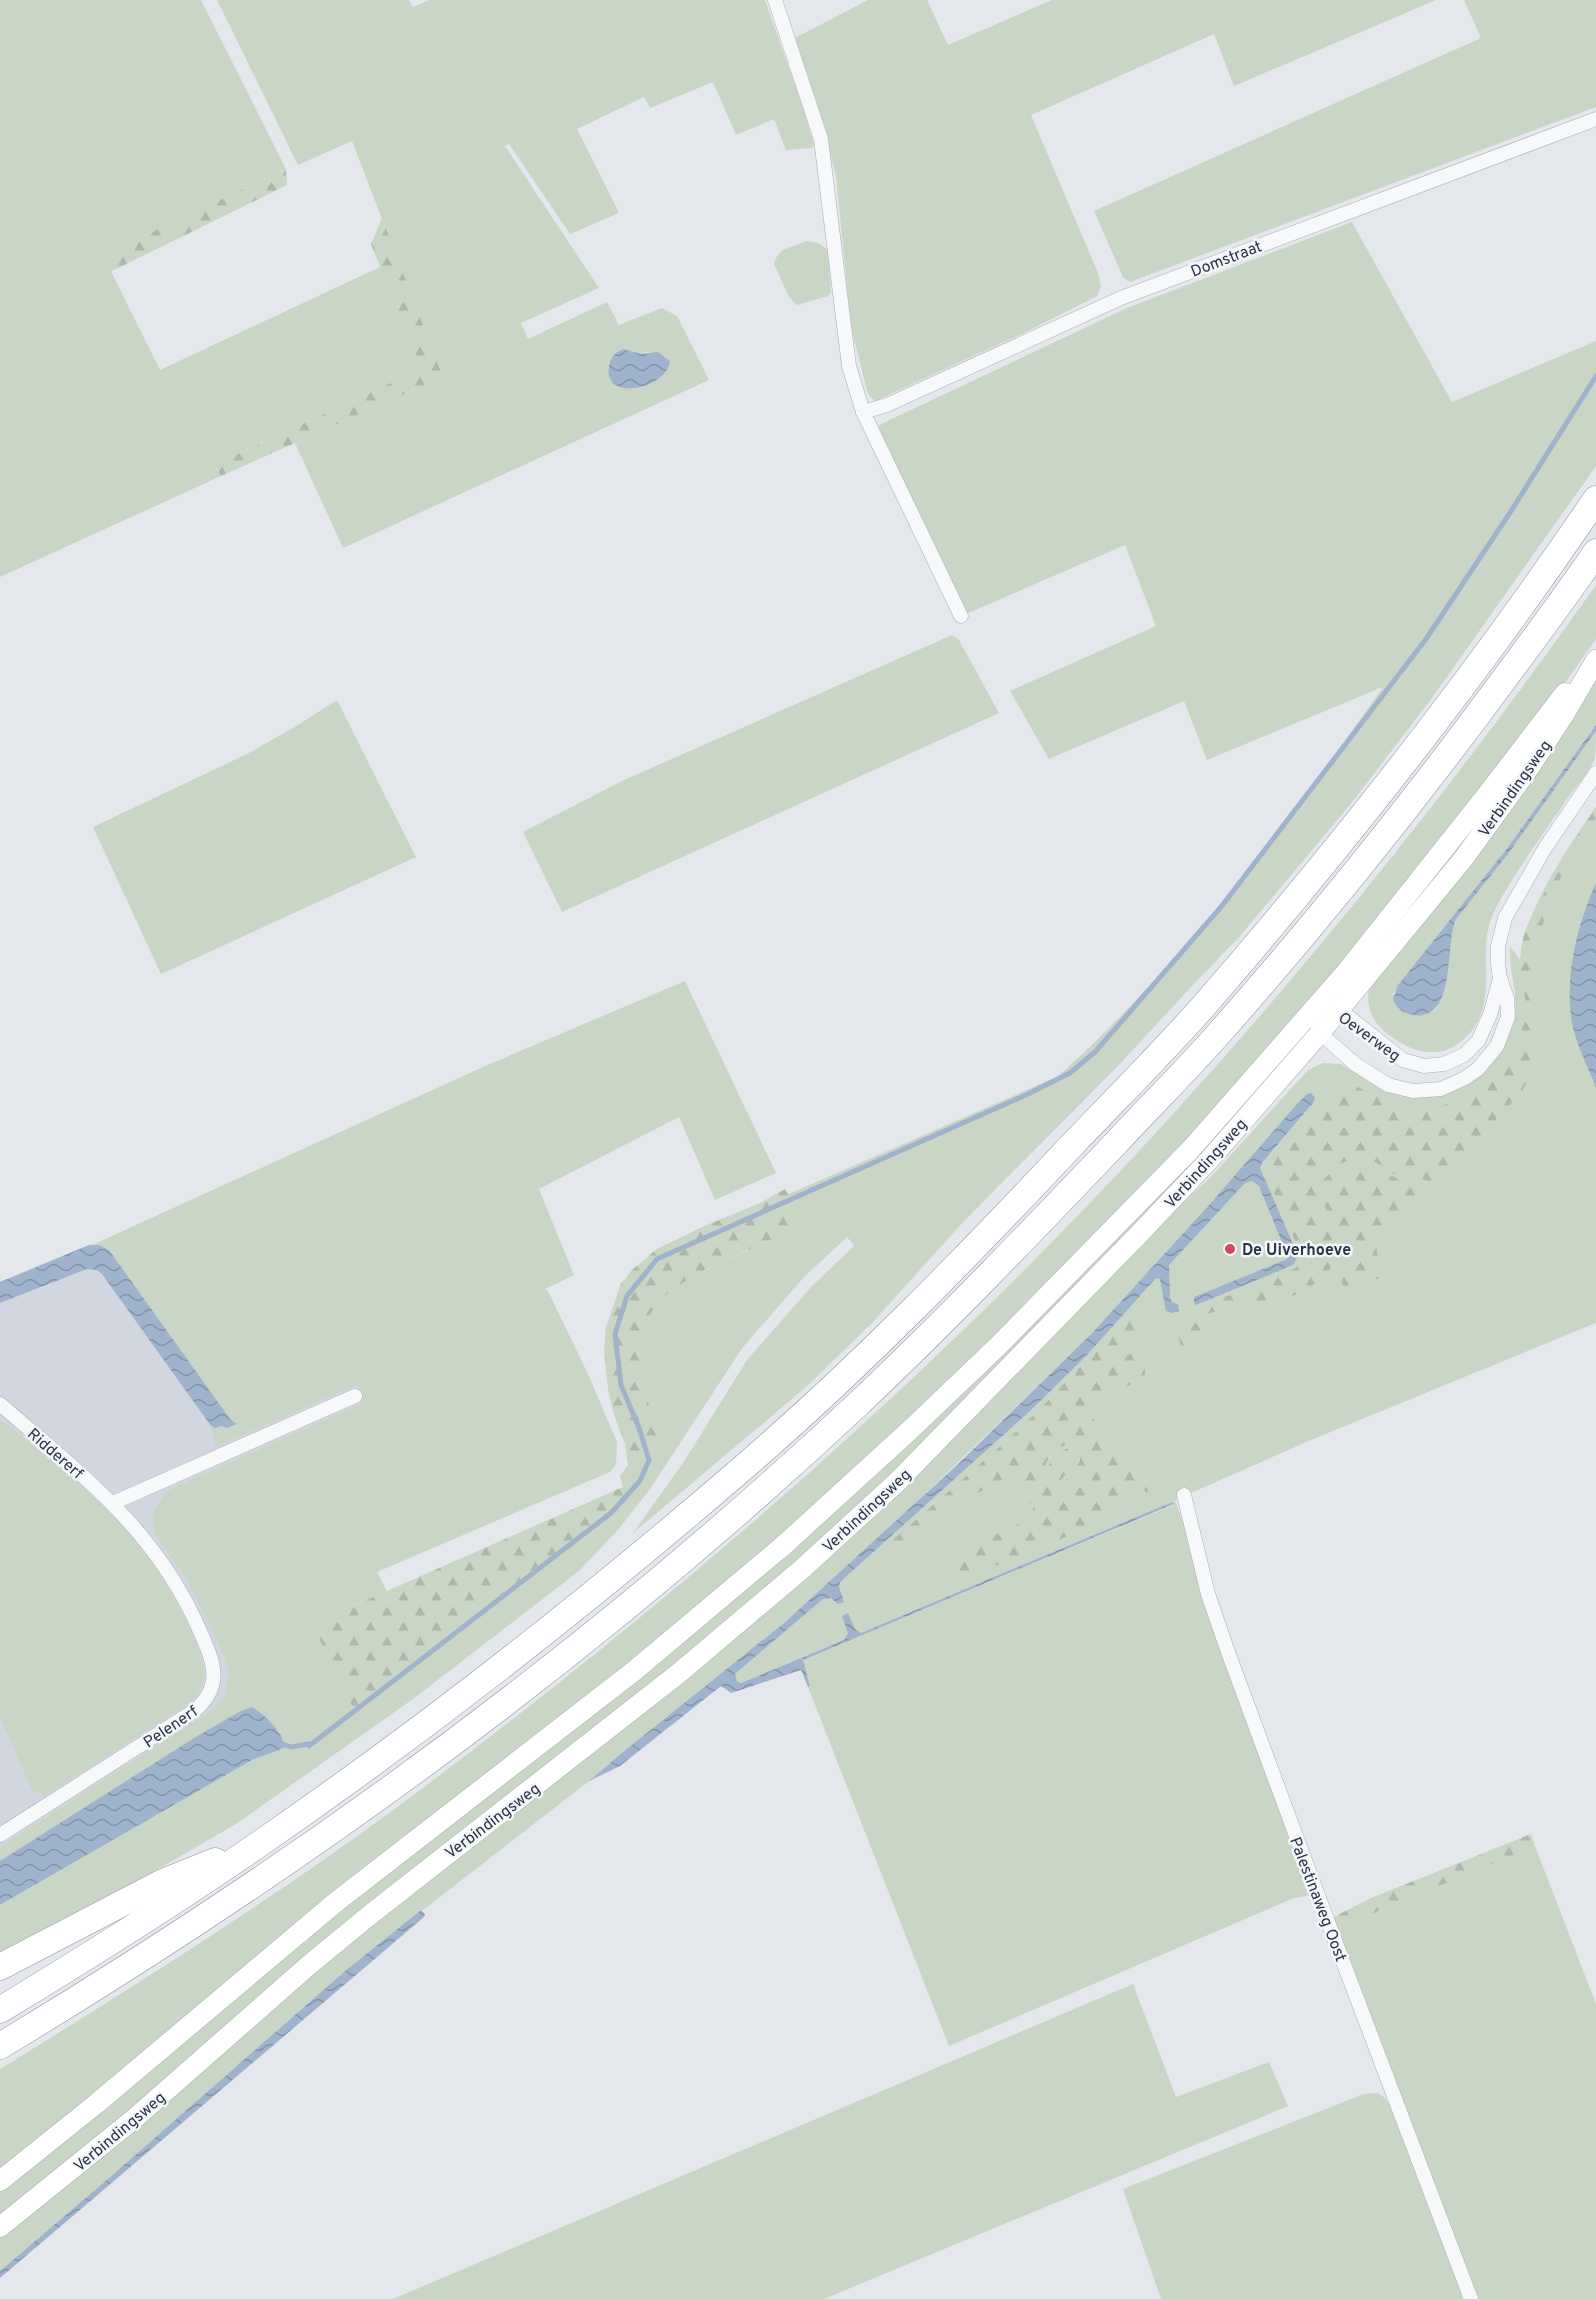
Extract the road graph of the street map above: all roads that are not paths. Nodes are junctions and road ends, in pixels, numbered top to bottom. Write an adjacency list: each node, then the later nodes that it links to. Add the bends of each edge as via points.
1 (775, 0): 3 (street, via 821,139 849,366)
2 (1596, 119): 3 (street, Domstraat, via 1121,298 887,405)
3 (863, 412): 6 (street)
4 (1596, 499): 18 (highway, via 1427,732 1297,896 1197,1013 972,1251 741,1470 568,1614 378,1759)
5 (1596, 552): 21 (highway, via 1451,751 1318,919 1218,1034 990,1276 858,1405 649,1587 486,1718 271,1872)
6 (961, 616)
7 (1596, 658): 10 (main road, Verbindingsweg); 11 (main road, Verbindingsweg, via 1559,722 1486,829)
8 (1596, 773): 9 (street, Oeverweg, via 1545,848 1505,918 1498,946)
9 (1500, 978): 11 (street, Oeverweg, via 1481,1036 1464,1055 1444,1064 1424,1066 1403,1060); 12 (street, Oeverweg, via 1508,1017 1497,1046 1478,1069 1440,1089 1413,1091 1380,1082)
10 (1313, 1010): 11 (street, Oeverweg); 12 (street, Oeverweg); 22 (main road, Verbindingsweg, via 1191,1149 1114,1229 927,1415 784,1545 634,1671 327,1909)
11 (1340, 1010): 12 (main road, Verbindingsweg)
12 (1320, 1034): 23 (main road, Verbindingsweg, via 1141,1233 856,1521 679,1673 370,1914 135,2118)
13 (355, 1396): 16 (street)
14 (0, 1404): 16 (street, Riddererf)
15 (1184, 1495): 24 (street, Palestinaweg Oost, via 1208,1594 1228,1652)
16 (112, 1503): 17 (street, Pelenerf, via 155,1551 186,1598 211,1658 212,1686 194,1711)
17 (0, 1835)
18 (261, 1842): 19 (highway, via 163,1882); 20 (highway)
19 (0, 1967)
20 (0, 2010)
21 (0, 2046)
22 (0, 2181)
23 (0, 2227)
24 (1472, 2299)

